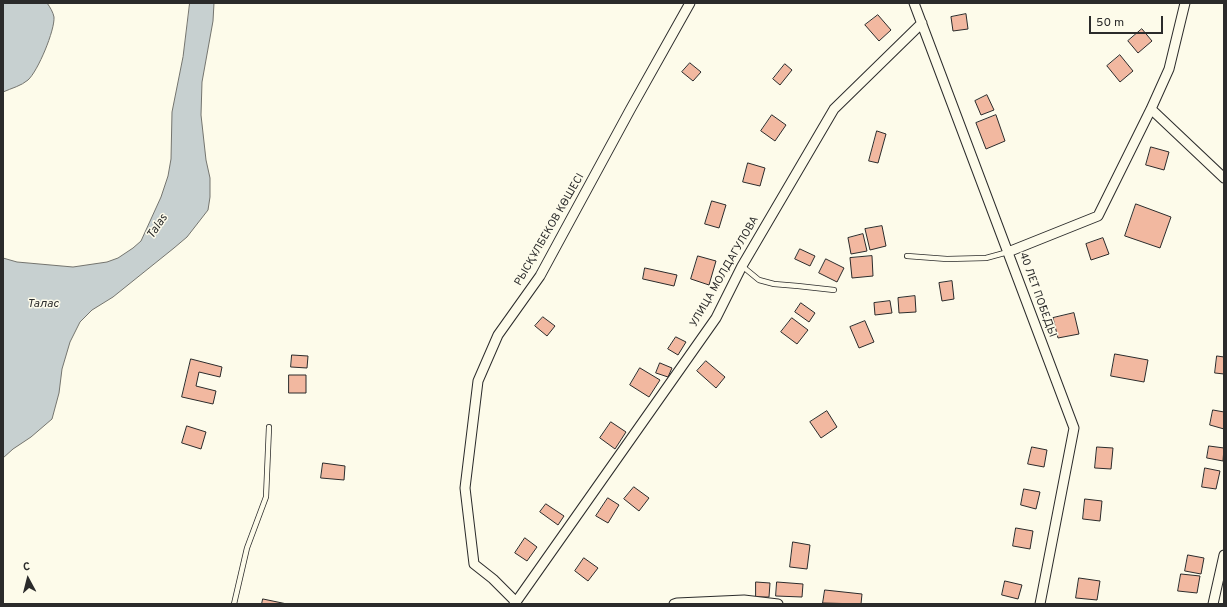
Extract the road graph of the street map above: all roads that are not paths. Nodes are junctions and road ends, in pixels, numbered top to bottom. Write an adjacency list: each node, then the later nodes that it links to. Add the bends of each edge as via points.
1 (690, 3): 13 (street, РЫСҚҰЛБЕКОВ КӨШЕСІ, via 540,276 498,335 478,381 465,488 474,564 493,579)
2 (914, 3): 4 (street, 40 ЛЕТ ПОБЕДЫ)
3 (1185, 3): 5 (street, via 1169,69)
4 (922, 22): 7 (street, 40 ЛЕТ ПОБЕДЫ); 9 (street, УЛИЦА МОЛДАГУЛОВА, via 834,109)
5 (1150, 109): 6 (street); 7 (street, via 1098,216)
6 (1224, 178)
7 (1008, 252): 8 (lane, via 986,258); 17 (street, 40 ЛЕТ ПОБЕДЫ, via 1074,428)
8 (907, 256)
9 (742, 266): 10 (lane, via 759,280 774,284); 13 (street, УЛИЦА МОЛДАГУЛОВА, via 716,318)
10 (834, 290)
11 (269, 427): 14 (lane, via 266,497 247,548)
12 (1224, 555): 18 (street)
13 (515, 603)
14 (234, 604)
15 (674, 604): 16 (street, via 744,600)
16 (778, 604)
17 (1040, 604)
18 (1213, 604)

